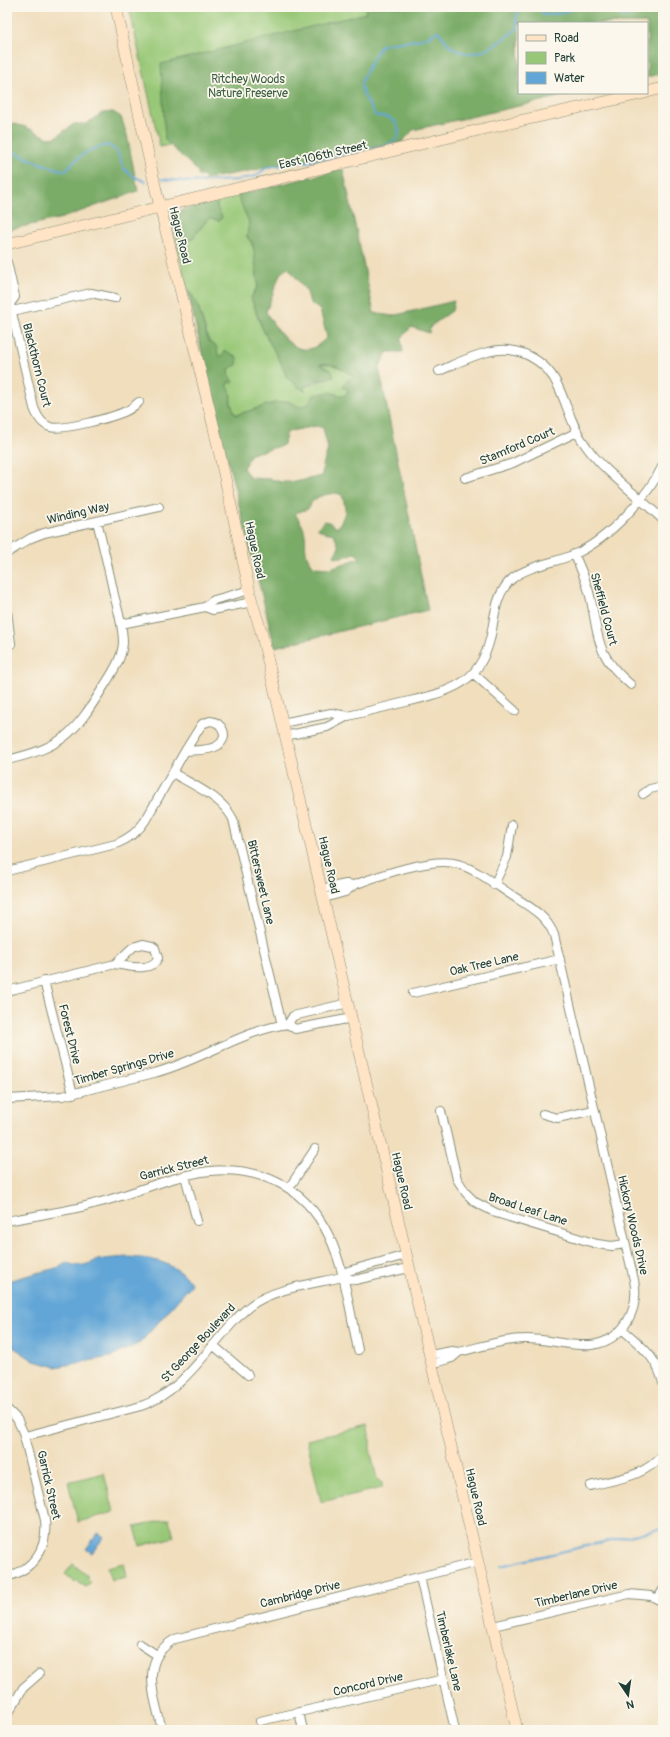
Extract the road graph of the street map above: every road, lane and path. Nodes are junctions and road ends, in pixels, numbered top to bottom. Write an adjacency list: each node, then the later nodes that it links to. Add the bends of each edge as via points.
1 (116, 7): 5 (street, Hague Road)
2 (663, 88): 3 (street, East 106th Street)
3 (648, 92)
4 (641, 94): 5 (street, East 106th Street, via 483,129)
5 (160, 207): 6 (street, East 106th Street); 21 (street, Hague Road, via 214,428)
6 (7, 244)
7 (7, 262): 9 (street, Blackthorn Court, via 15,297)
8 (115, 298): 9 (street, via 91,293)
9 (9, 307): 11 (street, Blackthorn Court, via 34,408 44,423 55,428 66,427 121,413)
10 (439, 371): 12 (street, via 488,351 505,350 531,356 547,368 556,381)
11 (139, 402)
12 (577, 432): 14 (street, Stamford Court, via 513,463); 15 (street, via 594,456)
13 (663, 465): 15 (street)
14 (465, 478)
15 (640, 499): 17 (street); 20 (street, via 596,542)
16 (159, 507): 18 (street, Winding Way)
17 (663, 520)
18 (97, 521): 19 (street, Winding Way, via 31,538); 25 (street)
19 (7, 553)
20 (574, 554): 27 (street, via 524,572 504,587 498,602 488,649); 28 (street, Sheffield Court, via 589,592 600,647 611,666)
21 (250, 590): 22 (street, Hague Road); 23 (street, via 214,600)
22 (252, 602): 23 (street, via 213,610); 31 (street, Hague Road)
23 (205, 607): 25 (street)
24 (7, 610): 26 (street)
25 (121, 624): 34 (street, via 123,642 118,662 80,724 44,750)
26 (11, 644)
27 (474, 674): 29 (street); 30 (street, via 456,688 439,694)
28 (631, 684)
29 (515, 711)
30 (348, 716): 31 (street, via 330,713); 32 (street, via 327,727)
31 (282, 723): 32 (street, Hague Road)
32 (285, 736): 41 (street, Hague Road)
33 (185, 752): 33 (street, via 219,745 224,736 222,728 214,721 202,724); 35 (street)
34 (7, 760)
35 (173, 773): 39 (street, via 142,826 124,840); 49 (street, Bittersweet Lane, via 220,801 233,819)
36 (663, 786): 37 (street)
37 (643, 794)
38 (512, 825): 40 (street, via 507,857)
39 (7, 870)
40 (494, 884): 41 (street, Hickory Woods Drive, via 464,867 434,862 377,876 344,892); 42 (street, Hickory Woods Drive, via 544,918 554,935)
41 (323, 893): 47 (street, Hague Road)
42 (560, 959): 46 (street, Oak Tree Lane); 52 (street, Hickory Woods Drive)
43 (115, 964): 43 (street, via 149,967 155,963 158,955 155,948 142,944 133,947); 44 (street)
44 (44, 981): 45 (street); 50 (street, Forest Drive)
45 (7, 991)
46 (413, 993)
47 (348, 1003): 48 (street, Hague Road); 49 (street, Timber Springs Drive, via 293,1016)
48 (352, 1018): 49 (street, Timber Springs Drive, via 295,1029); 61 (street, Hague Road)
49 (285, 1025): 50 (street, Timber Springs Drive, via 250,1035 168,1069)
50 (73, 1094): 51 (street, Timber Springs Drive)
51 (7, 1099)
52 (594, 1110): 54 (street, via 557,1118); 60 (street, Hickory Woods Drive)
53 (441, 1111): 60 (street, Broad Leaf Lane, via 457,1179 475,1202 496,1213 597,1244)
54 (543, 1114)
55 (315, 1149): 57 (street)
56 (185, 1176): 57 (street, Garrick Street, via 212,1170 235,1170 255,1174); 58 (street, Garrick Street, via 93,1205); 59 (street)
57 (289, 1188): 63 (street, Garrick Street, via 310,1206 325,1228 334,1246)
58 (7, 1221)
59 (197, 1222)
60 (625, 1244): 64 (street, Hickory Woods Drive, via 634,1280 635,1297 633,1310)
61 (406, 1255): 62 (street, Hague Road); 63 (street, St George Boulevard, via 348,1270)
62 (409, 1268): 63 (street, St George Boulevard, via 355,1280); 67 (street, Hague Road)
63 (342, 1277): 65 (street, St George Boulevard, via 278,1292 259,1300 242,1312); 66 (street, Garrick Street)
64 (622, 1329): 67 (street, Hickory Woods Drive, via 607,1340 588,1345 573,1346 534,1339 516,1339 459,1352 452,1358); 69 (street, via 653,1358 660,1370)
65 (213, 1345): 68 (street); 71 (street, St George Boulevard, via 176,1386 157,1400)
66 (358, 1350)
67 (431, 1359): 74 (street, Hague Road)
68 (248, 1375)
69 (663, 1383)
70 (7, 1409): 71 (street, Garrick Street, via 17,1419)
71 (25, 1436): 75 (street, Garrick Street, via 46,1520 46,1531 42,1551 35,1560 27,1569)
72 (663, 1454): 73 (street, via 642,1472)
73 (590, 1486)
74 (478, 1562): 76 (street, Cambridge Drive); 79 (street, Hague Road)
75 (7, 1577)
76 (420, 1577): 81 (street, Cambridge Drive, via 182,1636 169,1643); 83 (street, Timberlake Lane)
77 (663, 1590): 78 (street)
78 (660, 1600): 79 (street, Timberlane Drive, via 643,1594 629,1594)
79 (493, 1626): 90 (street, Hague Road)
80 (140, 1644): 81 (street)
81 (157, 1655): 87 (street, via 151,1678)
82 (39, 1674): 85 (street, via 23,1688)
83 (444, 1679): 84 (street, Concord Drive); 89 (street, Timberlake Lane)
84 (299, 1712): 86 (street, Concord Drive); 88 (street)
85 (7, 1716)
86 (260, 1721)
87 (162, 1730)
88 (303, 1730)
89 (455, 1730)
90 (517, 1730)

